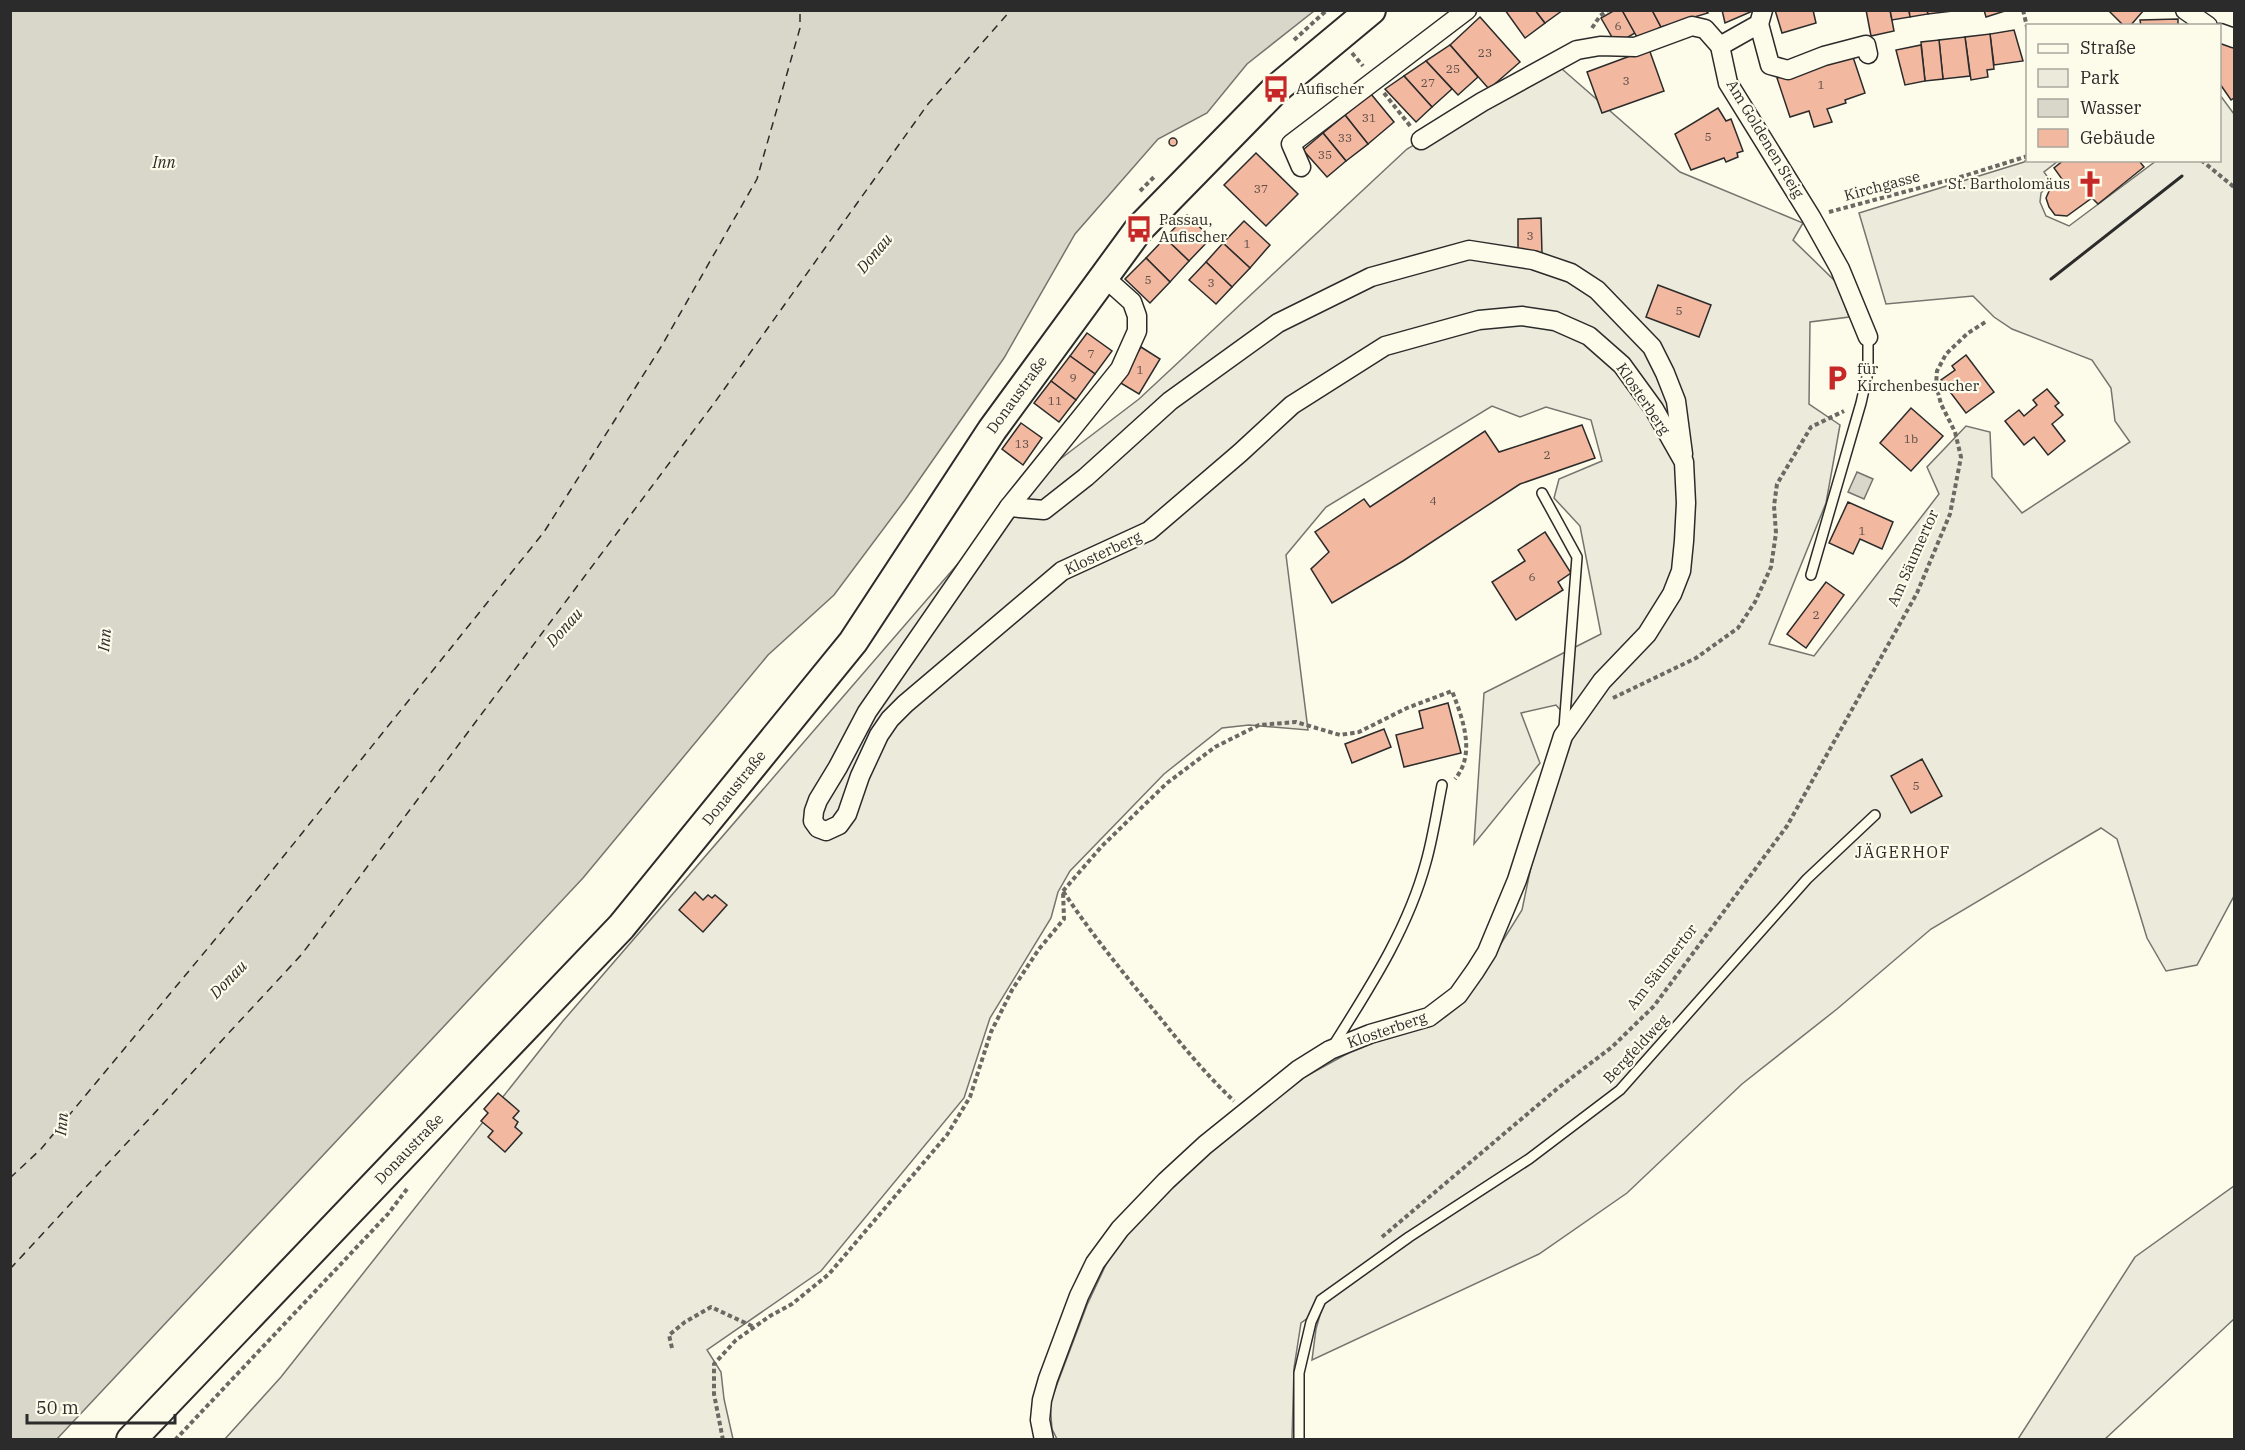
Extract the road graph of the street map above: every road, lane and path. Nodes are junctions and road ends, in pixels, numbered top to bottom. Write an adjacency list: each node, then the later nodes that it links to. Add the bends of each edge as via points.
1 (1327, 10): 8 (path)
2 (1371, 10): 18 (main road, Donaustraße, via 1276,89 1139,230)
3 (1467, 10): 13 (street, via 1291,144)
4 (2185, 10): 6 (street)
5 (1761, 17): 7 (street); 9 (street, via 1770,65 1788,70 1866,45)
6 (2205, 24)
7 (1720, 46): 10 (street, via 1705,29 1692,26 1635,47 1577,50); 17 (street, Am Goldenen Steig, via 1728,82)
8 (1287, 47)
9 (1868, 54)
10 (1421, 140)
11 (2026, 157): 17 (path, Kirchgasse)
12 (2203, 162): 15 (path)
13 (1301, 167)
14 (1156, 176): 16 (path)
15 (2235, 188)
16 (1133, 199)
17 (1811, 217): 20 (street, Am Goldenen Steig, via 1840,268)
18 (1103, 276): 24 (street, Klosterberg, via 1132,302 1137,331 1119,369); 36 (main road, Donaustraße, via 992,430 853,642 621,927)
19 (1987, 321): 33 (path, Am Säumertor, via 1946,354 1937,371 1941,404 1955,432 1961,457 1950,514 1917,594 1787,826 1654,1006 1612,1047)
20 (1868, 338): 21 (lane, via 1868,372)
21 (1861, 403): 25 (lane); 26 (path, via 1811,427 1777,484 1772,567 1738,628 1696,658)
22 (1684, 462): 24 (street, Klosterberg, via 1676,401 1652,347 1597,290 1570,273 1533,260 1469,250 1371,277 1278,323 1170,401 1044,510); 24 (street, Klosterberg, via 1654,409 1622,365 1589,336 1555,321 1522,316 1479,320 1385,346 1292,405 1149,531 1062,571 991,630 890,719 870,752 847,814 832,830 818,828 813,821 818,800 867,712); 27 (street, Klosterberg, via 1684,541 1681,571 1672,594 1647,634 1602,681)
23 (1542, 494): 27 (lane, via 1577,557)
24 (1009, 507)
25 (1811, 575)
26 (1611, 699)
27 (1563, 736): 31 (street, Klosterberg, via 1517,880 1487,952 1458,995 1429,1017)
28 (1442, 785): 30 (path, via 1456,779 1465,762 1466,738 1452,691 1359,732 1340,735 1296,722 1259,725 1215,747 1167,783 1102,846); 31 (lane, via 1426,861 1411,908 1386,961)
29 (1875, 815): 39 (lane, Bergfeldweg, via 1807,879 1620,1090 1529,1159 1321,1300 1311,1322 1299,1373)
30 (1063, 891): 32 (path, via 1087,928 1195,1061); 34 (path, via 1064,920 1012,990 991,1032 970,1097 947,1135 829,1274)
31 (1330, 1050): 32 (street, Klosterberg, via 1298,1070)
32 (1245, 1114): 38 (street, Klosterberg, via 1166,1181 1120,1228 1095,1263 1048,1379 1042,1400)
33 (1374, 1244)
34 (755, 1327): 35 (path, via 711,1306 669,1335); 37 (path, via 736,1340 714,1364 714,1394)
35 (672, 1348)
36 (131, 1440)
37 (723, 1440)
38 (1044, 1440)
39 (1299, 1440)

